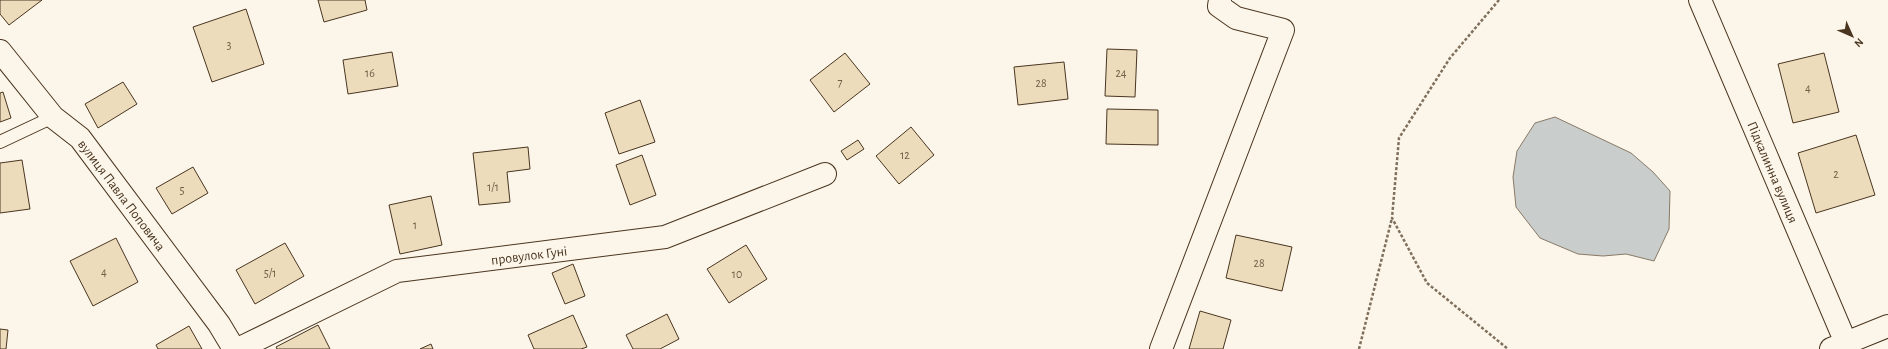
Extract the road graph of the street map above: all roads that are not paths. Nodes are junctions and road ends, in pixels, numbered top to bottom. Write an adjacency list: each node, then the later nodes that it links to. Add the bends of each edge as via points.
1 (1220, 0): 11 (street, via 1220,6 1236,18 1284,30)
2 (1700, 0): 8 (street, Підкалинна вулиця)
3 (0, 50): 4 (street, вулиця Павла Поповича)
4 (53, 117): 5 (lane); 9 (street, вулиця Павла Поповича, via 80,138 219,324)
5 (0, 142)
6 (825, 174): 10 (street, провулок Гуні, via 665,237 397,271)
7 (1888, 326): 8 (street)
8 (1839, 346)
9 (234, 349)
10 (238, 349)
11 (1161, 349)

